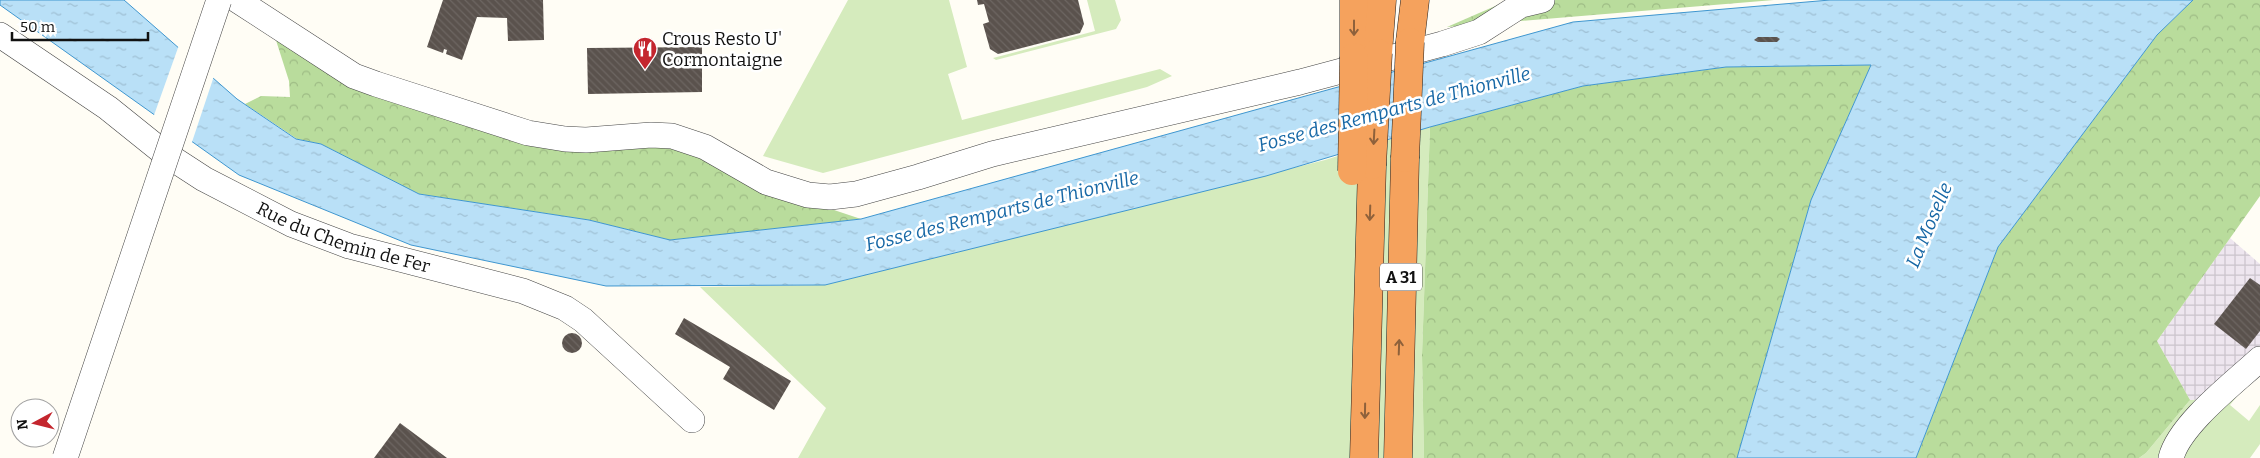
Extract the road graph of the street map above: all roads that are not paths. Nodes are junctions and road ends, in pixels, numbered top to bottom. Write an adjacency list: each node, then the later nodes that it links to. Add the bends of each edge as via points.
1 (219, 0): 11 (street, bridge)
2 (237, 0): 6 (street, via 354,76 376,84 528,133 586,140 672,136 705,147 766,182 808,195 830,197 856,194 992,154 1300,82 1442,44 1479,32 1521,5)
3 (1354, 0): 8 (highway, one-way to 8)
4 (1382, 0): 8 (highway)
5 (1415, 0): 13 (highway, A 31, one-way to 5, bridge, via 1405,158)
6 (1542, 0)
7 (0, 35): 10 (street, Rue du Chemin de Fer, via 108,108 196,174 291,224 349,246 523,291 565,308 583,320)
8 (1366, 55): 12 (highway, one-way to 12, bridge, via 1353,308 1365,364)
9 (2260, 359): 14 (street, via 2192,422 2173,448)
10 (692, 420)
11 (65, 458)
12 (1364, 458)
13 (1398, 458)
14 (2171, 458)

